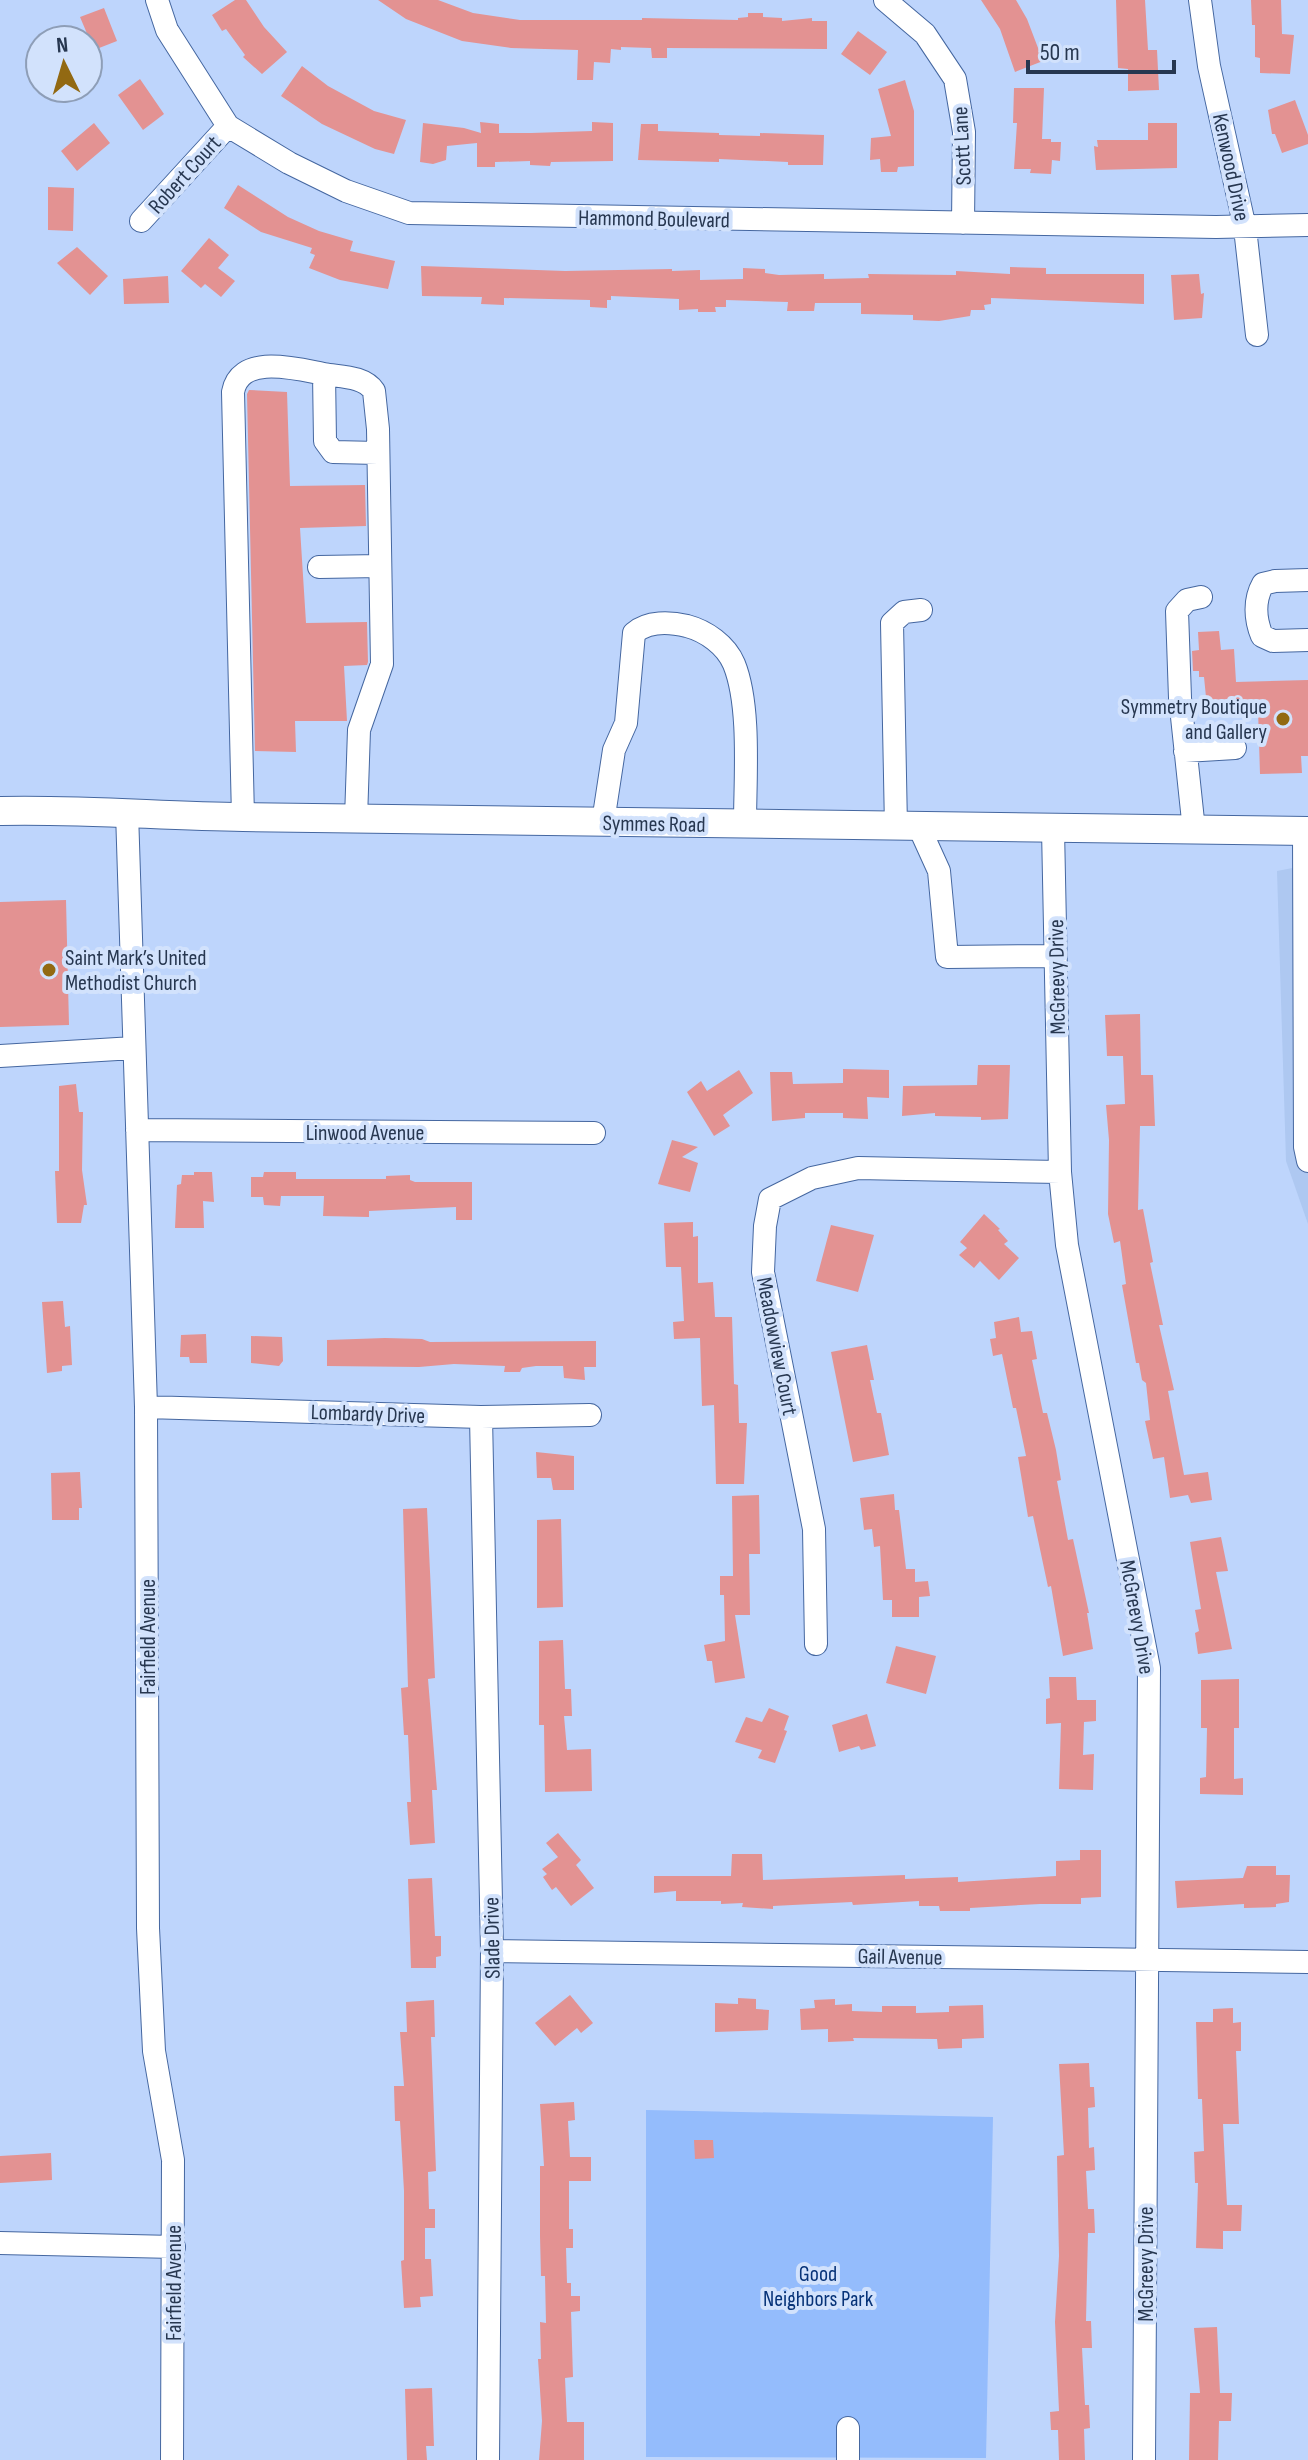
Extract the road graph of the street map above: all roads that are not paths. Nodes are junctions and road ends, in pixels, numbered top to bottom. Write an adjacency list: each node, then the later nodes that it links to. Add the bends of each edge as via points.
1 (157, 0): 4 (street, Hammond Boulevard, via 167,30)
2 (885, 0): 6 (street, Scott Lane, via 925,34 955,79 964,132)
3 (1200, 0): 8 (street, Kenwood Drive)
4 (228, 126): 5 (street, Robert Court); 6 (street, Hammond Boulevard, via 346,191 409,213)
5 (141, 221)
6 (963, 223): 8 (street, Hammond Boulevard)
7 (1308, 225): 8 (street, Hammond Boulevard)
8 (1245, 228): 9 (street, Kenwood Drive)
9 (1257, 335)
10 (324, 374): 11 (street, via 371,386); 11 (street, via 328,448); 22 (street, via 253,368 234,381)
11 (378, 453): 12 (street)
12 (380, 566): 13 (street); 23 (street, via 382,664 359,730)
13 (319, 567)
14 (1308, 580): 17 (street, via 1263,584 1257,595 1262,636 1273,641)
15 (1201, 597): 19 (street, via 1187,600 1177,611)
16 (921, 610): 26 (street, via 904,612 892,623)
17 (1308, 640)
18 (1235, 748): 19 (street)
19 (1185, 751): 28 (street)
20 (0, 811): 21 (main road, Symmes Road)
21 (127, 812): 22 (main road, Symmes Road); 32 (street, Fairfield Avenue)
22 (243, 817): 23 (main road, Symmes Road)
23 (356, 819): 24 (main road, Symmes Road)
24 (603, 822): 25 (main road, Symmes Road); 25 (street, via 612,758 626,723 634,633 642,626 679,624 716,640 733,662 741,689)
25 (745, 824): 26 (main road, Symmes Road)
26 (907, 827): 27 (main road, Symmes Road); 31 (street, via 939,871 947,957)
27 (1053, 829): 28 (main road, Symmes Road); 31 (street, McGreevy Drive)
28 (1194, 830): 29 (main road, Symmes Road)
29 (1306, 831): 30 (street)
30 (1306, 911): 36 (street)
31 (1056, 956): 37 (street, McGreevy Drive)
32 (134, 1048): 33 (street); 34 (street, Fairfield Avenue)
33 (0, 1056)
34 (137, 1130): 35 (street, Linwood Avenue); 38 (street, Fairfield Avenue)
35 (594, 1133)
36 (1308, 1161)
37 (1060, 1172): 41 (street, Meadowview Court, via 858,1168 812,1178 770,1199 763,1272 814,1529); 43 (street, McGreevy Drive, via 1067,1245 1149,1668)
38 (146, 1407): 40 (street, Lombardy Drive); 46 (street, Fairfield Avenue, via 148,1928 154,2051 173,2160)
39 (590, 1415): 40 (street, Lombardy Drive)
40 (481, 1417): 42 (street, Slade Drive)
41 (816, 1644)
42 (492, 1951): 43 (street, Gail Avenue); 49 (street, Slade Drive)
43 (1146, 1960): 44 (street, Gail Avenue); 51 (street, McGreevy Drive)
44 (1308, 1962)
45 (0, 2243): 46 (street)
46 (174, 2247): 48 (street, Fairfield Avenue)
47 (848, 2428): 50 (street)
48 (172, 2460)
49 (488, 2460)
50 (848, 2460)
51 (1144, 2460)

